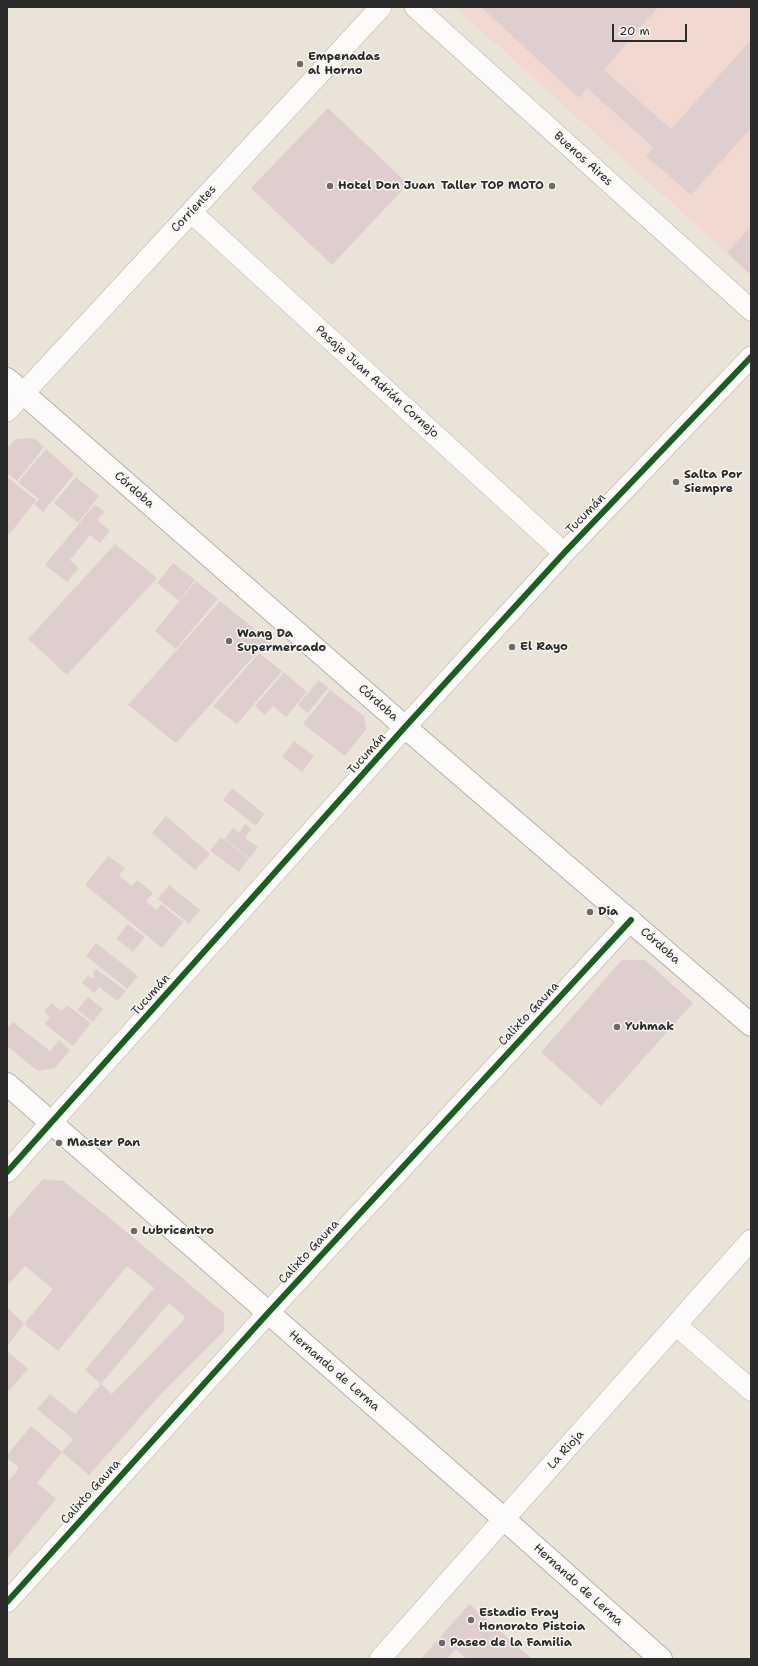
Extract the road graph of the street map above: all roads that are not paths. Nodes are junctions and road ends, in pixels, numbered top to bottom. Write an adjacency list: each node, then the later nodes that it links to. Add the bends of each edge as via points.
1 (381, 7): 3 (street, Corrientes)
2 (415, 7): 4 (street, Buenos Aires)
3 (191, 212): 7 (street, Corrientes); 9 (street, Pasaje Juan Adrián Cornejo)
4 (751, 310)
5 (751, 357): 9 (street, Tucumán)
6 (7, 379): 7 (main road, Córdoba)
7 (23, 394): 8 (street, Corrientes); 10 (main road, Córdoba)
8 (7, 411)
9 (564, 553): 10 (street, Tucumán)
10 (405, 727): 11 (main road, Córdoba); 14 (street, Tucumán)
11 (631, 920): 12 (main road, Córdoba); 17 (street, Calixto Gauna)
12 (751, 1025)
13 (7, 1084): 14 (main road, Hernando de Lerma)
14 (52, 1123): 15 (street, Tucumán); 17 (main road, Hernando de Lerma)
15 (7, 1172)
16 (751, 1240): 18 (street, La Rioja)
17 (268, 1313): 20 (main road, Hernando de Lerma); 21 (street, Calixto Gauna)
18 (676, 1325): 19 (street); 20 (street, La Rioja)
19 (751, 1390)
20 (504, 1519): 22 (street, La Rioja); 23 (main road, Hernando de Lerma)
21 (7, 1602)
22 (380, 1659)
23 (661, 1659)

